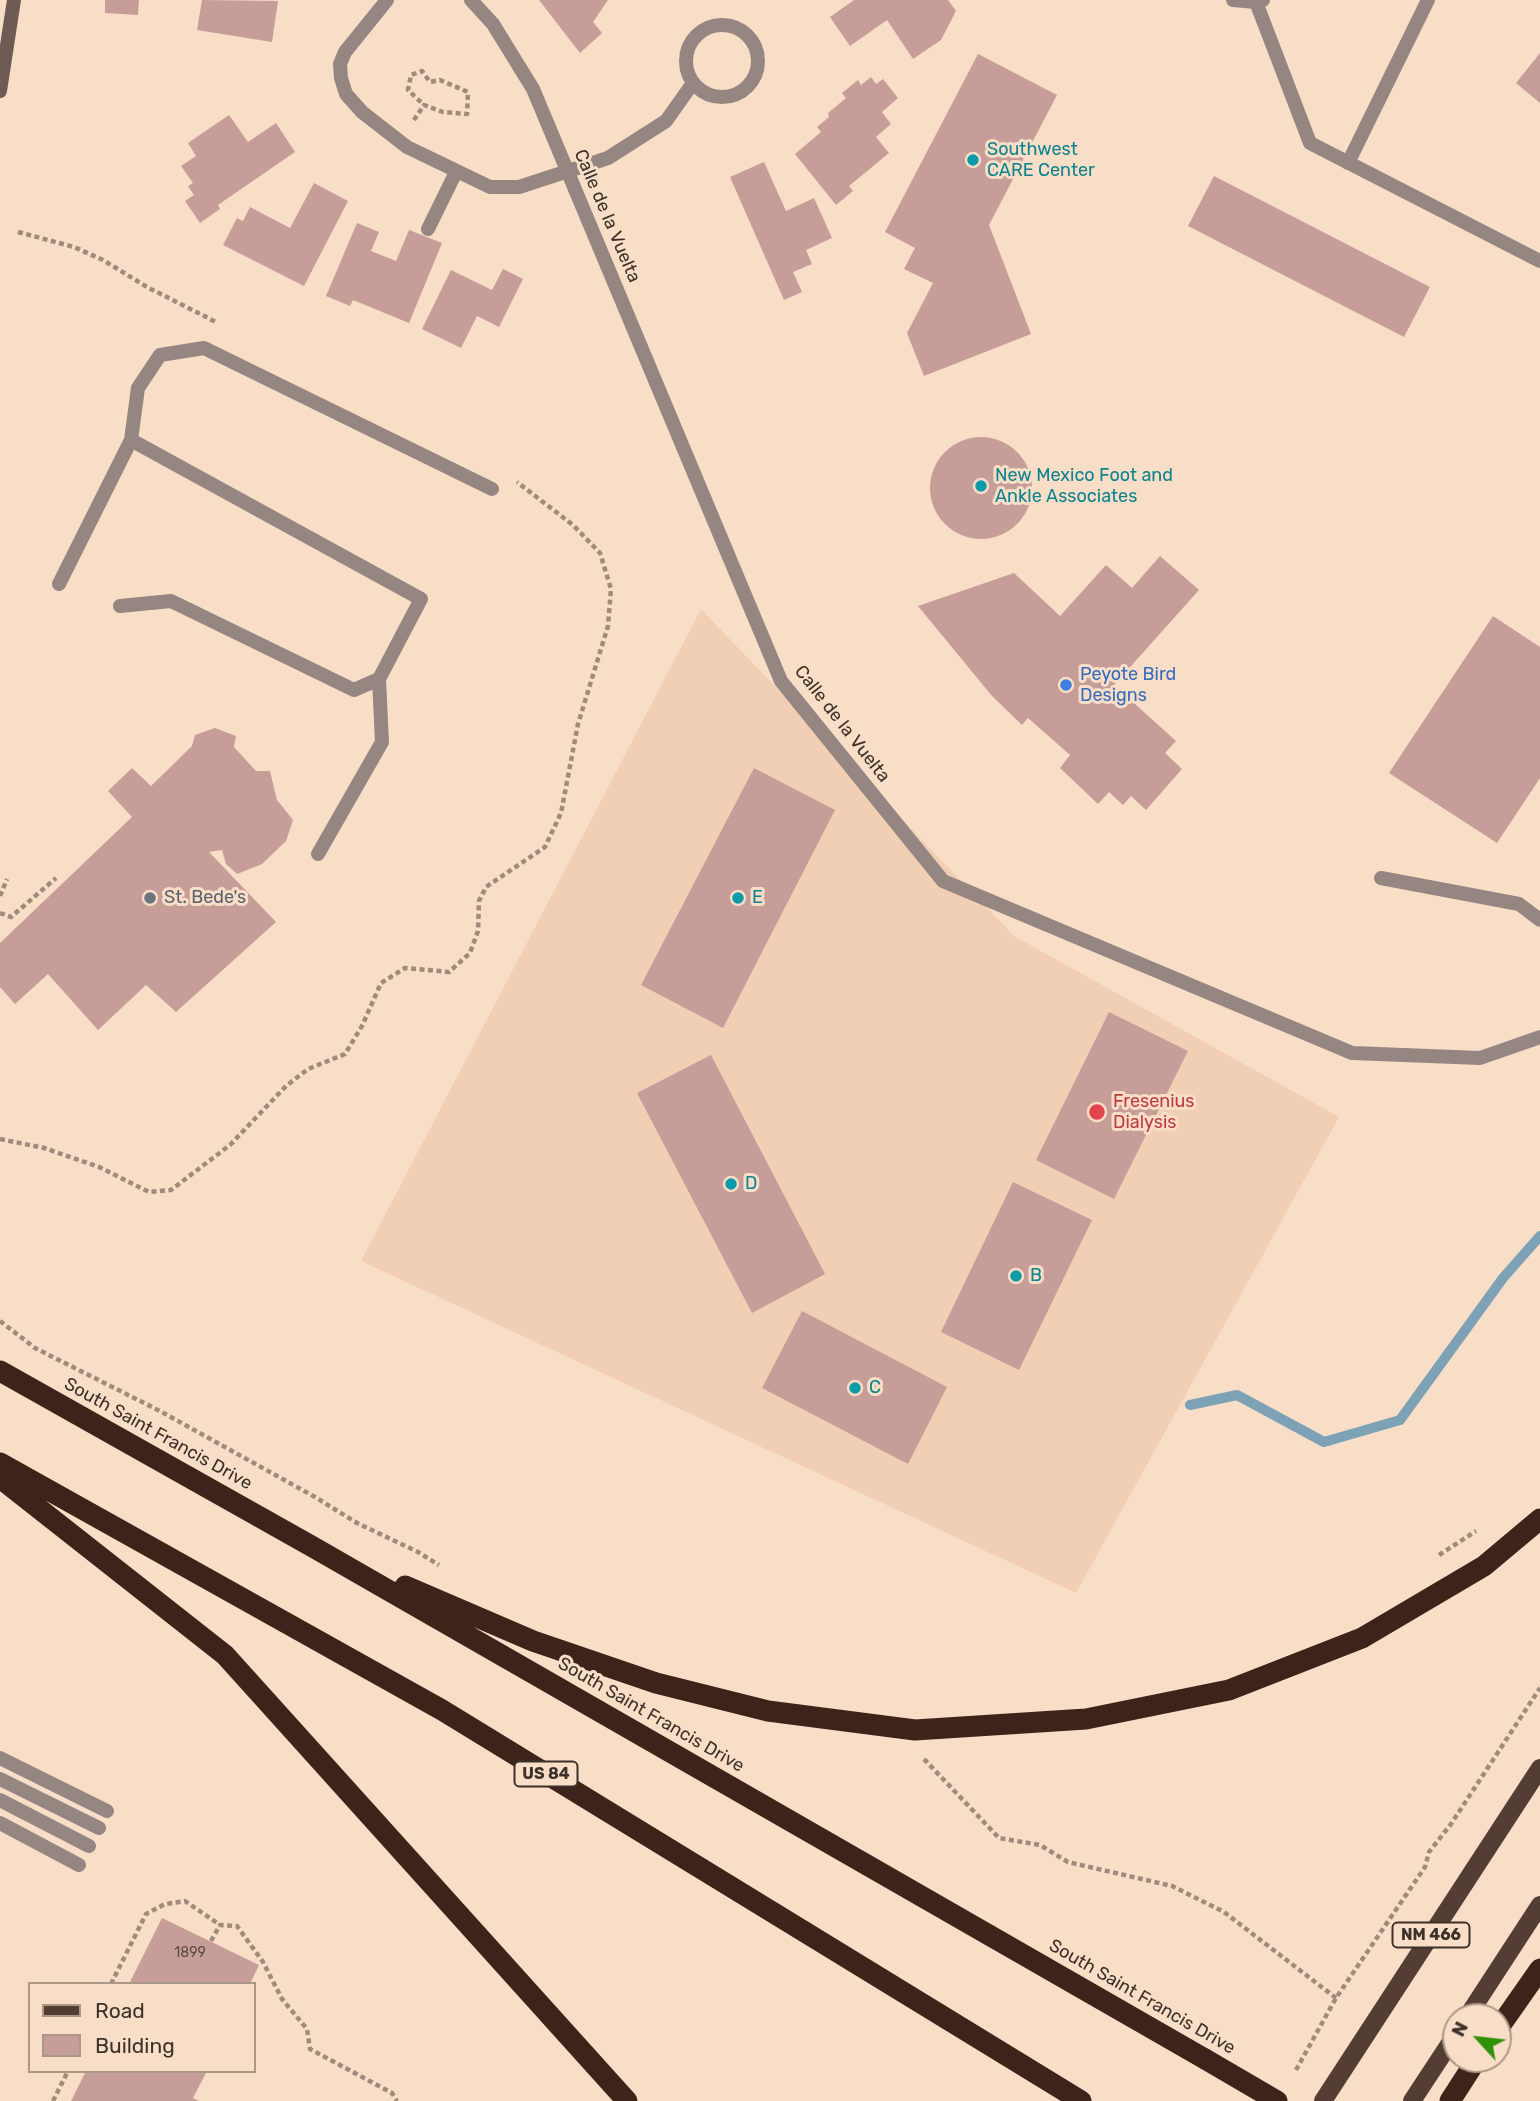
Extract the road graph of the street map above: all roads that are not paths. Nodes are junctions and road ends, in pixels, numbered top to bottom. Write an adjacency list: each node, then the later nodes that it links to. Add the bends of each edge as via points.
1 (15, 0): 8 (street)
2 (387, 0): 10 (street, via 345,52 340,64 346,94 407,147)
3 (471, 0): 11 (street, Calle de la Vuelta, via 492,24 533,89)
4 (1233, 0): 6 (street)
5 (1429, 0): 9 (street)
6 (1260, 1): 9 (street, via 1310,143)
7 (693, 83): 7 (street, via 701,91 724,98 746,88 758,69 755,45 738,28 715,25 703,29 685,60); 11 (street, via 666,121 608,158)
8 (0, 91)
9 (1348, 163): 13 (street)
10 (456, 172): 11 (street, via 490,187 519,187); 12 (street)
11 (567, 173): 22 (street, Calle de la Vuelta, via 781,681 943,881 1352,1053 1480,1058)
12 (428, 229)
13 (1540, 261)
14 (131, 440): 15 (street, via 138,388 160,355 204,348); 16 (street); 18 (street, via 421,599)
15 (492, 489)
16 (59, 584)
17 (120, 606): 18 (street, via 171,600 354,690)
18 (379, 679): 19 (street, via 382,742)
19 (318, 854)
20 (1381, 878): 21 (street, via 1519,904)
21 (1540, 920)
22 (1540, 1037)
23 (0, 1371): 27 (highway, South Saint Francis Drive)
24 (0, 1463): 44 (highway, US 84, via 442,1710)
25 (0, 1478): 43 (highway, via 225,1655)
26 (1540, 1520): 27 (highway, via 1483,1566 1362,1638 1229,1690 1086,1719 915,1730 768,1711 656,1683 533,1641)
27 (313, 1547): 45 (highway, South Saint Francis Drive, bridge)
28 (0, 1758): 32 (street)
29 (1540, 1768): 46 (main road, NM 466)
30 (0, 1779): 34 (street)
31 (0, 1800): 35 (street)
32 (107, 1811)
33 (0, 1824): 36 (street)
34 (99, 1828)
35 (89, 1846)
36 (79, 1866)
37 (1540, 1905): 39 (main road)
38 (1540, 1969): 40 (highway)
39 (1476, 2003)
40 (1512, 2009)
41 (1442, 2055): 47 (main road)
42 (1468, 2073): 48 (highway)
43 (627, 2101)
44 (1081, 2101)
45 (1277, 2101)
46 (1323, 2101)
47 (1412, 2101)
48 (1450, 2101)

